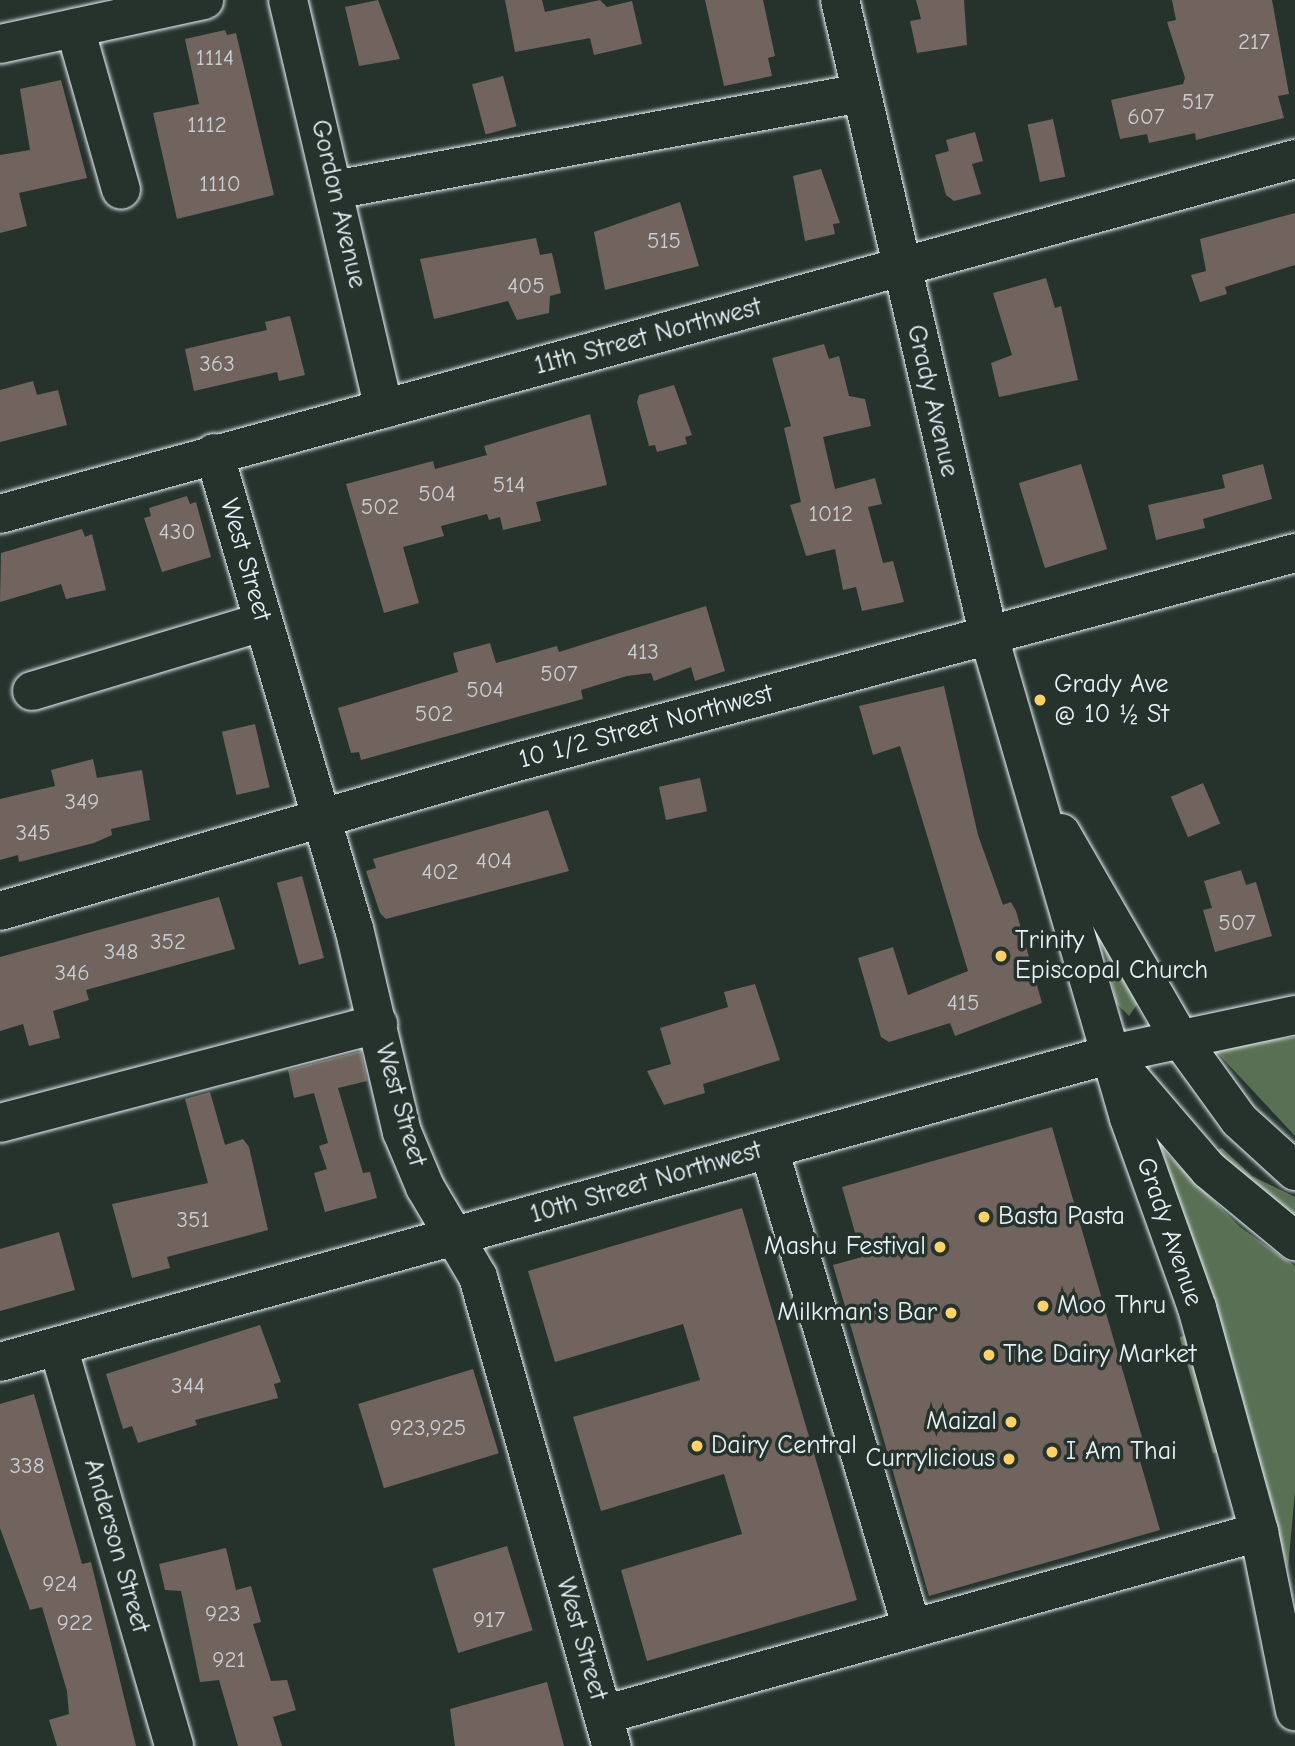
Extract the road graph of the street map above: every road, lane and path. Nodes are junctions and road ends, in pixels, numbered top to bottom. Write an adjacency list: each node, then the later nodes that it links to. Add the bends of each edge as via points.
1 (204, 0): 4 (street)
2 (288, 0): 9 (street, Gordon Avenue)
3 (841, 0): 6 (street, Grady Avenue)
4 (75, 28): 5 (street); 8 (street)
5 (0, 44)
6 (861, 93): 9 (street); 10 (street, Grady Avenue)
7 (1295, 159): 10 (street, 11th Street Northwest)
8 (121, 190)
9 (334, 190): 11 (street, Gordon Avenue)
10 (901, 270): 11 (street, 11th Street Northwest); 16 (street, Grady Avenue)
11 (384, 409): 12 (street, 11th Street Northwest)
12 (214, 453): 13 (street, 11th Street Northwest); 15 (street, West Street)
13 (0, 514)
14 (1295, 553): 16 (street, 10 1/2 Street Northwest)
15 (262, 622): 17 (street); 19 (street, West Street)
16 (988, 633): 18 (street, Grady Avenue); 19 (street, 10 1/2 Street Northwest)
17 (32, 691)
18 (1038, 798): 23 (street, Grady Avenue); 24 (street, Grady Avenue)
19 (322, 819): 20 (street, 10 1/2 Street Northwest); 22 (street, West Street)
20 (0, 911)
21 (1295, 1015): 23 (street, 10th Street Northwest)
22 (378, 1024): 25 (street); 28 (street, West Street, via 402,1132 425,1187)
23 (1179, 1037): 24 (street, 10th Street Northwest); 27 (street, Grady Avenue, via 1239,1120)
24 (1112, 1054): 26 (street, 10th Street Northwest); 29 (street, via 1175,1135); 32 (street, Grady Avenue, via 1197,1308)
25 (0, 1123)
26 (769, 1149): 28 (street, 10th Street Northwest); 33 (street)
27 (1295, 1171)
28 (456, 1236): 30 (street, 10th Street Northwest); 35 (street, West Street, via 478,1277)
29 (1295, 1241)
30 (58, 1346): 31 (street, 10th Street Northwest); 36 (street, Anderson Street)
31 (0, 1362)
32 (1259, 1532): 33 (street); 34 (street, Grady Avenue)
33 (912, 1628): 35 (street)
34 (1295, 1711)
35 (607, 1730)
36 (174, 1746)

